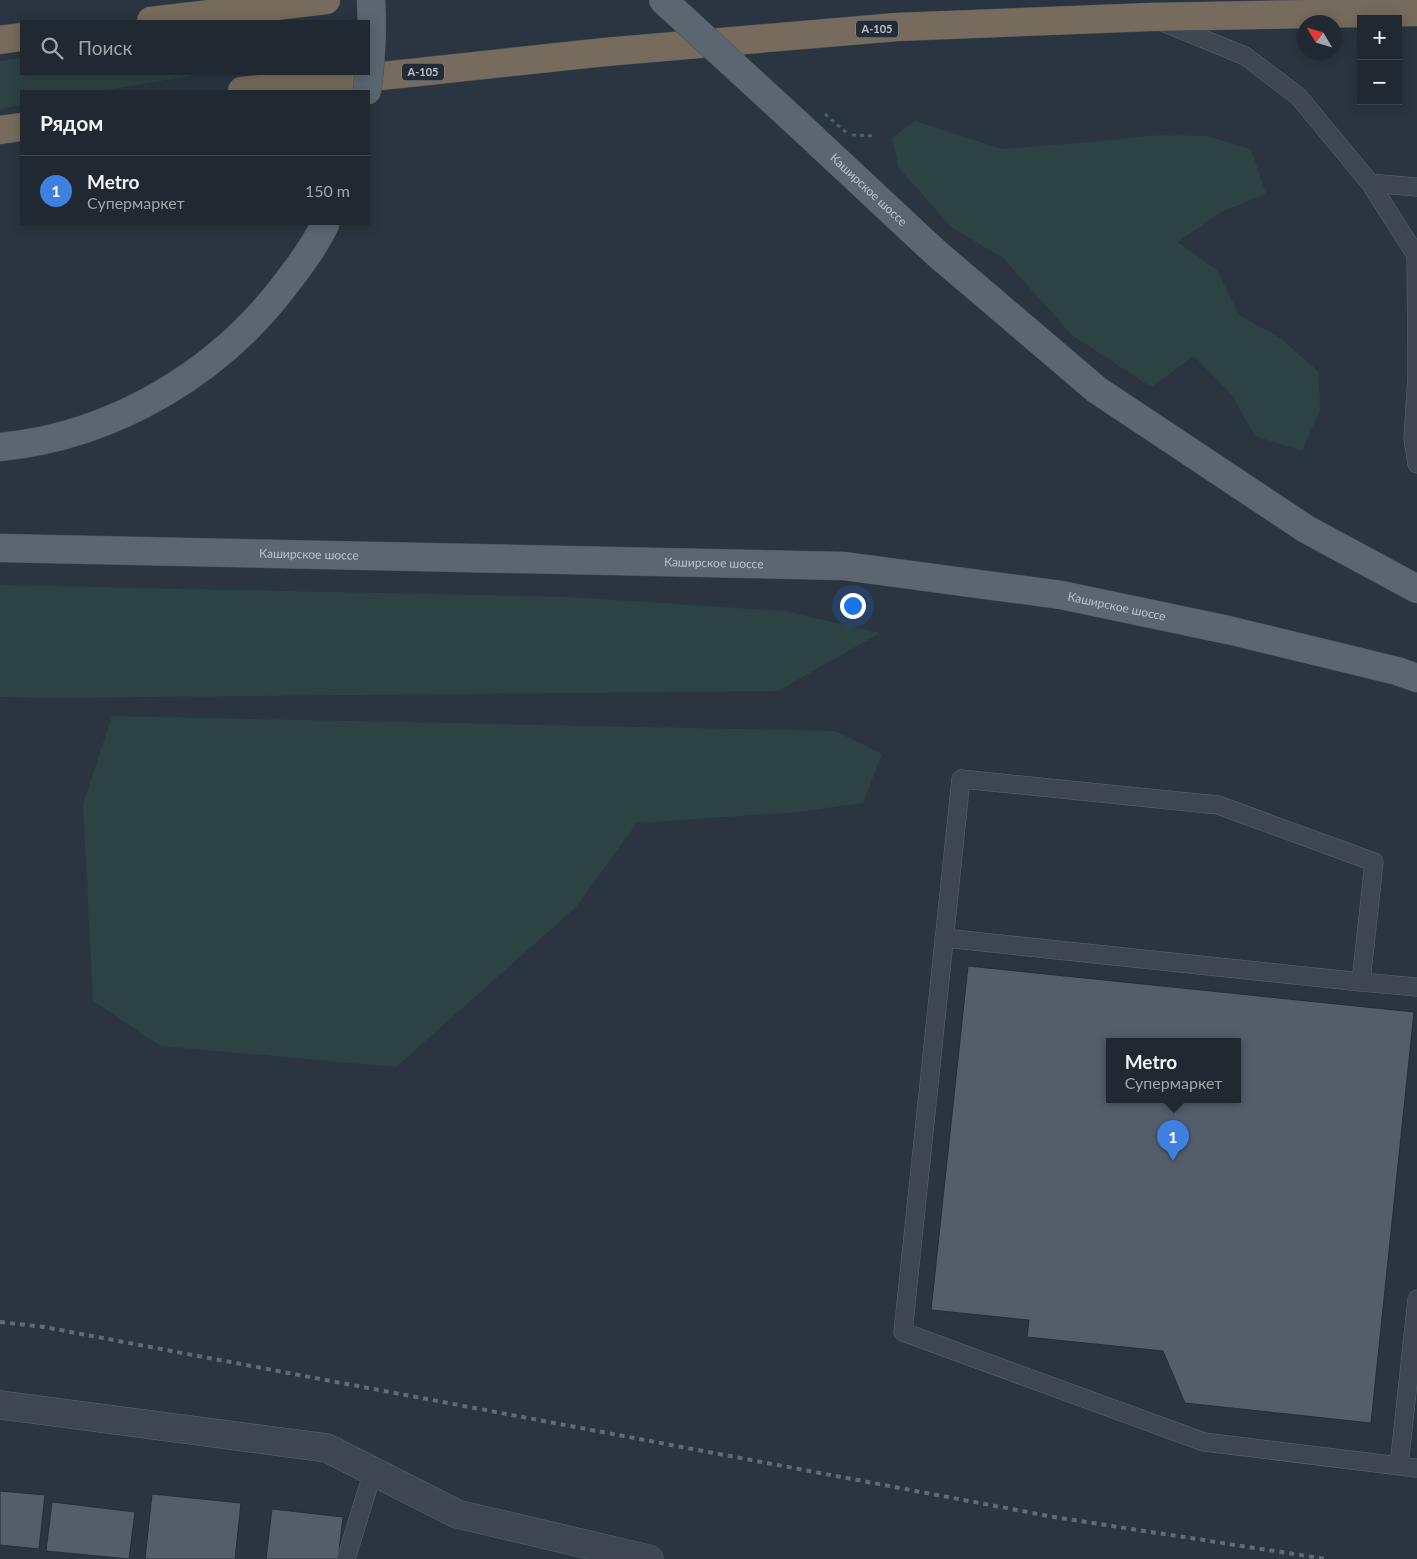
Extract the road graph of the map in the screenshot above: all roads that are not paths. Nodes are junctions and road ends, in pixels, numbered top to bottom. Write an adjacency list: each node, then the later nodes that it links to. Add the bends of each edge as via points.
1 (326, 0): 6 (highway)
2 (370, 0): 9 (main road, bridge)
3 (663, 0): 22 (main road, Каширское шоссе, bridge, via 935,252 1097,390 1306,529)
4 (1417, 12): 5 (highway, А-105)
5 (1150, 17): 11 (highway, А-105, via 887,28 605,52); 15 (lane, via 1245,56 1298,96)
6 (159, 20)
7 (20, 37): 8 (highway)
8 (0, 40)
9 (370, 70)
10 (370, 75): 12 (main road, bridge)
11 (251, 90)
12 (368, 90)
13 (20, 126): 14 (highway)
14 (0, 130)
15 (1370, 183): 16 (lane); 18 (lane, via 1416,255)
16 (1417, 187)
17 (324, 225): 19 (main road, via 301,265 275,300 245,332 176,385 138,407 98,424 56,437)
18 (1417, 374): 20 (lane, via 1413,439)
19 (0, 446)
20 (1417, 464)
21 (0, 548): 23 (main road, Каширское шоссе, via 844,566 1061,595 1228,630)
22 (1417, 589)
23 (1417, 678)
24 (944, 938): 25 (lane); 25 (lane, via 961,779 1218,805 1374,862); 29 (lane, via 902,1332 1204,1442)
25 (1361, 982): 26 (lane)
26 (1417, 987)
27 (1417, 1299): 29 (lane)
28 (0, 1405): 31 (street, via 327,1448)
29 (1399, 1466): 30 (lane)
30 (1417, 1468)
31 (374, 1471): 32 (lane); 33 (street, via 457,1514)
32 (346, 1559)
33 (649, 1559)

